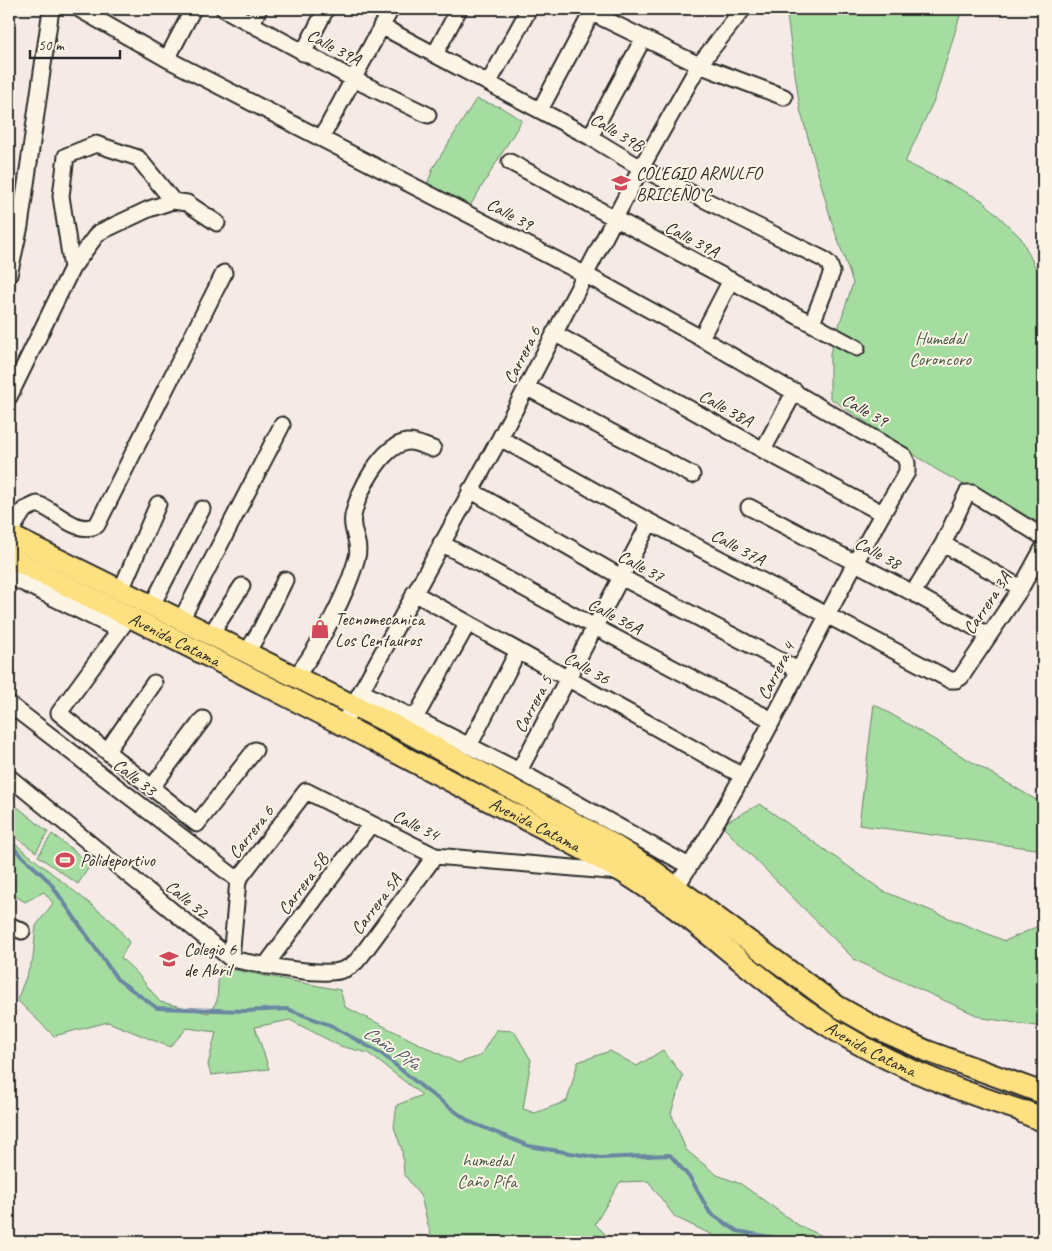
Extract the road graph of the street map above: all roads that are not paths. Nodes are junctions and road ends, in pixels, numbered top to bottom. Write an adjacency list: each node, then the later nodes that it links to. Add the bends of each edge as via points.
1 (51, 9): 33 (street, via 20,226)
2 (78, 9): 17 (street, Calle 39)
3 (193, 9): 17 (street)
4 (224, 9): 12 (street, Calle 39A)
5 (259, 9): 12 (street)
6 (326, 9): 15 (street)
7 (391, 9): 13 (street)
8 (459, 9): 16 (street)
9 (528, 9): 20 (street)
10 (743, 9): 18 (street, Carrera 6)
11 (588, 10): 14 (street); 22 (street)
12 (251, 24): 15 (street, Calle 39A)
13 (381, 26): 16 (street, Calle 39B); 19 (street)
14 (643, 39): 18 (street); 25 (street)
15 (303, 53): 19 (street, Calle 39A)
16 (435, 54): 20 (street, Calle 39B)
17 (167, 59): 24 (street, Calle 39)
18 (699, 65): 21 (street); 27 (street, Carrera 6)
19 (354, 79): 23 (street, Calle 39A); 24 (street)
20 (489, 82): 22 (street, Calle 39B)
21 (784, 97)
22 (540, 110): 25 (street, Calle 39B)
23 (428, 115)
24 (322, 137): 34 (street, Calle 39)
25 (590, 137): 27 (street, Calle 39B)
26 (510, 162): 29 (street, Calle 39A)
27 (641, 168): 29 (street, Carrera 6); 36 (street, Calle 39B, via 829,264 832,272)
28 (172, 201): 30 (street, via 187,203); 31 (street, via 98,233); 31 (street, via 138,158 96,144 66,156 61,196)
29 (615, 218): 34 (street, Carrera 6); 35 (street, Calle 39A)
30 (217, 223)
31 (72, 268): 42 (street)
32 (224, 274): 55 (street, via 98,525 79,528 37,504 24,510)
33 (9, 275)
34 (586, 275): 37 (street, Carrera 6); 38 (street, Calle 39)
35 (731, 280): 36 (street, Calle 39A); 38 (street)
36 (812, 323): 39 (street, Calle 39A)
37 (554, 333): 40 (street, Carrera 6); 46 (street, Calle 38A)
38 (701, 338): 41 (street, Calle 39)
39 (857, 348)
40 (526, 387): 44 (street, Carrera 6); 48 (street)
41 (795, 391): 46 (street); 47 (street, Calle 39, via 898,451 907,463)
42 (9, 397)
43 (282, 425): 72 (street)
44 (500, 438): 49 (street, Carrera 6); 54 (street, Calle 37A)
45 (433, 450): 81 (street, via 410,441 396,445 370,476 353,516 353,529 359,544 352,573 312,656)
46 (762, 450): 53 (street, Calle 38A)
47 (907, 472): 53 (street, Carrera 4)
48 (692, 474)
49 (470, 490): 57 (street, Carrera 6); 63 (street, Calle 37)
50 (158, 504): 67 (street)
51 (749, 507): 61 (street, Calle 38)
52 (202, 509): 70 (street)
53 (882, 513): 61 (street, Carrera 4)
54 (650, 522): 63 (street, Carrera 5); 71 (street, Calle 37A)
55 (9, 535): 67 (main road, Avenida Catama)
56 (1043, 537): 58 (street, via 972,493 967,494)
57 (441, 543): 68 (street, Carrera 6); 75 (street, Calle 36A)
58 (943, 544): 66 (street); 69 (street)
59 (1043, 548): 66 (street, Carrera 3A)
60 (9, 557): 74 (main road, Avenida Catama)
61 (856, 563): 69 (street, Calle 38); 71 (street, Carrera 4)
62 (9, 576): 74 (street)
63 (621, 577): 75 (street, Carrera 5); 80 (street, Calle 37)
64 (285, 580): 79 (street)
65 (242, 586): 76 (street)
66 (1021, 588): 77 (street, Carrera 3A)
67 (121, 590): 70 (main road, Avenida Catama)
68 (414, 592): 73 (street, Calle 36); 85 (street, Carrera 6)
69 (913, 593): 77 (street, Calle 38)
70 (152, 605): 72 (main road, Avenida Catama)
71 (826, 615): 80 (street, Carrera 4); 82 (street, Calle 37A, via 950,680)
72 (181, 620): 76 (main road, Avenida Catama)
73 (468, 622): 78 (street, Calle 36); 87 (street)
74 (124, 623): 90 (main road, Avenida Catama); 93 (street, via 59,713)
75 (595, 627): 83 (street, Carrera 5); 89 (street, Calle 36A)
76 (211, 634): 79 (main road, Avenida Catama)
77 (988, 636): 82 (street, Carrera 3A)
78 (518, 651): 83 (street, Calle 36); 91 (street)
79 (247, 652): 81 (main road, Avenida Catama)
80 (798, 670): 89 (street, Carrera 4)
81 (296, 676): 85 (main road, Avenida Catama)
82 (961, 677)
83 (568, 679): 94 (street, Carrera 5); 95 (street, Calle 36)
84 (154, 683): 93 (street)
85 (358, 699): 87 (street, Avenida Catama); 90 (street, Carrera 6); 106 (main road, Avenida Catama, via 604,839)
86 (9, 704): 105 (street, Calle 33)
87 (415, 718): 91 (street, Avenida Catama)
88 (203, 719): 97 (street)
89 (772, 720): 95 (street, Carrera 4)
90 (342, 725): 100 (main road, Avenida Catama)
91 (469, 746): 94 (street, Avenida Catama)
92 (255, 750): 97 (street, via 197,824)
93 (107, 751): 97 (street)
94 (519, 771): 103 (street, Avenida Catama)
95 (741, 775): 103 (street, Carrera 4)
96 (9, 777): 107 (street, Calle 32)
97 (152, 787)
98 (306, 791): 99 (street, Calle 34); 105 (street, Carrera 6)
99 (371, 824): 101 (street, Calle 34); 108 (street, Carrera 5B)
100 (561, 839): 102 (street, via 562,856); 104 (main road, Avenida Catama)
101 (435, 856): 102 (street, Calle 34); 109 (street, Carrera 5A, via 361,956)
102 (549, 866): 104 (street, Calle 34)
103 (689, 866): 106 (street, Carrera 4)
104 (623, 872): 111 (main road, Avenida Catama, via 830,1027 920,1075)
105 (238, 880): 107 (street, Carrera 6)
106 (676, 887): 110 (main road, Avenida Catama, via 837,1006 876,1028 927,1051)
107 (231, 960): 108 (street, Calle 32)
108 (265, 966): 109 (street, Calle 32, via 332,972)
109 (343, 970)
110 (1043, 1093)
111 (1037, 1116)

